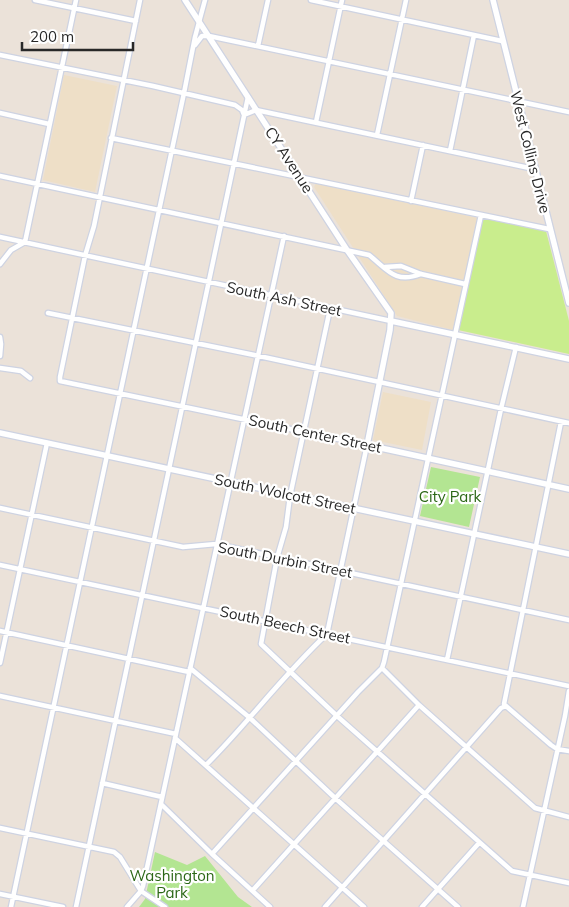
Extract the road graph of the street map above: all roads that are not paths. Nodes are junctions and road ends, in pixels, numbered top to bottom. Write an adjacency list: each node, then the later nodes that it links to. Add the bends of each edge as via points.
1 (35, 0): 12 (street)
2 (76, 0): 12 (street)
3 (140, 0): 14 (street)
4 (185, 0): 15 (main road, CY Avenue)
5 (205, 0): 15 (street)
6 (268, 0): 20 (street)
7 (311, 0): 11 (street)
8 (342, 0): 11 (street)
9 (406, 0): 13 (street)
10 (493, 0): 18 (main road, West Collins Drive)
11 (340, 7): 13 (street); 22 (street)
12 (74, 8): 14 (street); 23 (street)
13 (401, 20): 16 (street); 24 (street)
14 (136, 21): 25 (street)
15 (199, 22): 17 (main road, CY Avenue); 19 (street)
16 (474, 35): 18 (street); 26 (street)
17 (209, 36): 19 (street, via 202,36); 20 (street); 28 (main road, CY Avenue)
18 (502, 41): 29 (main road, West Collins Drive)
19 (194, 46): 27 (street)
20 (258, 46): 22 (street)
21 (0, 55): 23 (street)
22 (328, 62): 24 (street); 35 (street)
23 (61, 68): 25 (street); 36 (street)
24 (390, 75): 26 (street); 37 (street)
25 (123, 81): 27 (street); 38 (street)
26 (463, 90): 29 (street); 41 (street)
27 (184, 93): 30 (street); 40 (street)
28 (248, 97): 30 (street, via 245,102); 31 (main road, CY Avenue); 34 (street)
29 (517, 102): 32 (street); 43 (main road, West Collins Drive)
30 (235, 105): 34 (street)
31 (256, 110): 34 (street); 35 (street); 45 (main road, CY Avenue)
32 (569, 112)
33 (0, 114): 36 (street)
34 (244, 115): 42 (street)
35 (316, 122): 37 (street)
36 (49, 124): 46 (street)
37 (377, 135): 39 (street)
38 (111, 138): 40 (street); 47 (street)
39 (423, 145): 41 (street); 48 (street)
40 (172, 150): 42 (street); 49 (street)
41 (450, 151): 43 (street)
42 (233, 164): 45 (street); 51 (street)
43 (534, 169): 52 (main road, West Collins Drive)
44 (0, 176): 46 (street)
45 (300, 177): 48 (street); 56 (main road, CY Avenue)
46 (37, 184): 47 (street); 55 (street)
47 (100, 197): 49 (street); 57 (street)
48 (411, 201): 50 (street)
49 (159, 210): 51 (street); 60 (street)
50 (480, 215): 52 (street); 63 (street)
51 (221, 223): 53 (street); 62 (street)
52 (549, 229): 65 (main road, West Collins Drive)
53 (284, 236): 56 (street); 64 (street)
54 (0, 237): 55 (street, South Ash Street)
55 (25, 242): 57 (street, South Ash Street); 58 (street, via 11,250)
56 (347, 250): 59 (street, via 369,255); 69 (main road, CY Avenue, via 390,313)
57 (85, 256): 60 (street, South Ash Street); 68 (street)
58 (0, 264)
59 (384, 267): 61 (street, via 406,267); 61 (street, via 399,277)
60 (147, 269): 62 (street, South Ash Street); 70 (street)
61 (421, 274): 63 (street)
62 (208, 283): 64 (street, South Ash Street); 73 (street)
63 (465, 284): 71 (street)
64 (271, 296): 66 (street, South Ash Street); 76 (street)
65 (569, 303)
66 (330, 308): 69 (street, South Ash Street); 79 (street)
67 (48, 313): 68 (street)
68 (72, 318): 70 (street); 82 (street, South Center Street, via 60,381)
69 (391, 321): 71 (main road, South Ash Street); 81 (main road)
70 (134, 331): 73 (street); 82 (street)
71 (454, 334): 74 (main road, South Ash Street); 83 (street)
72 (0, 337): 75 (street)
73 (195, 344): 76 (street); 84 (street)
74 (516, 347): 77 (main road, South Ash Street); 85 (street)
75 (0, 356)
76 (258, 356): 79 (street); 86 (street)
77 (569, 359)
78 (0, 368): 80 (street, via 21,372)
79 (317, 370): 81 (street); 89 (street)
80 (30, 378)
81 (378, 383): 83 (street); 92 (main road)
82 (120, 394): 84 (street, South Center Street); 93 (street)
83 (442, 395): 85 (street); 94 (street)
84 (182, 407): 86 (street, South Center Street); 95 (street)
85 (500, 409): 87 (street); 96 (street)
86 (244, 419): 89 (street, South Center Street); 97 (street)
87 (562, 422): 88 (street); 98 (street)
88 (569, 423)
89 (304, 432): 92 (street, South Center Street); 100 (street)
90 (0, 433): 91 (main road, South Wolcott Street)
91 (47, 443): 93 (main road, South Wolcott Street); 103 (street)
92 (367, 445): 94 (main road, South Center Street); 102 (street)
93 (107, 457): 95 (main road, South Wolcott Street); 105 (street)
94 (427, 459): 96 (main road, South Center Street); 104 (street)
95 (168, 470): 97 (main road, South Wolcott Street); 107 (street)
96 (488, 472): 98 (main road, South Center Street); 106 (street)
97 (231, 482): 100 (main road, South Wolcott Street); 108 (street)
98 (549, 484): 99 (main road, South Center Street); 109 (street)
99 (569, 489)
100 (290, 496): 102 (main road, South Wolcott Street); 111 (street)
101 (0, 508): 103 (street, South Durbin Street)
102 (354, 508): 104 (main road, South Wolcott Street); 114 (street)
103 (32, 515): 105 (street, South Durbin Street); 113 (street)
104 (415, 521): 106 (main road, South Wolcott Street); 116 (street)
105 (92, 527): 107 (street, South Durbin Street); 115 (street)
106 (475, 535): 109 (main road, South Wolcott Street); 118 (street)
107 (153, 541): 108 (street, South Durbin Street, via 183,547); 117 (street)
108 (216, 544): 111 (street, South Durbin Street); 119 (street)
109 (536, 547): 110 (main road, South Wolcott Street); 120 (street)
110 (569, 554)
111 (277, 558): 114 (street, South Durbin Street); 122 (street)
112 (0, 565): 113 (street, South Beech Street)
113 (20, 569): 115 (street, South Beech Street); 124 (street)
114 (340, 570): 116 (street, South Durbin Street); 125 (street)
115 (80, 582): 117 (street, South Beech Street); 126 (street)
116 (402, 584): 118 (street, South Durbin Street); 127 (street)
117 (143, 595): 119 (street, South Beech Street); 128 (street)
118 (461, 597): 120 (street, South Durbin Street); 129 (street)
119 (204, 608): 122 (street, South Beech Street); 132 (street)
120 (524, 610): 121 (street, South Durbin Street); 134 (street)
121 (569, 620)
122 (266, 621): 125 (street, South Beech Street); 133 (street, via 261,644)
123 (0, 631): 124 (street)
124 (7, 632): 126 (street); 130 (street)
125 (327, 634): 127 (street, South Beech Street); 133 (street)
126 (67, 645): 128 (street); 140 (street)
127 (388, 647): 129 (street, South Beech Street); 131 (street)
128 (129, 659): 132 (street); 143 (street)
129 (447, 660): 134 (street, South Beech Street)
130 (0, 663)
131 (382, 668): 138 (street); 141 (street)
132 (190, 670): 142 (street); 144 (street)
133 (289, 672): 141 (street); 142 (street)
134 (510, 674): 135 (street, South Beech Street); 139 (street)
135 (569, 686)
136 (569, 691): 146 (street)
137 (0, 696): 140 (street)
138 (420, 705): 145 (street); 147 (street)
139 (506, 706): 145 (street); 146 (street)
140 (54, 708): 143 (street); 160 (street)
141 (337, 716): 147 (street); 149 (street)
142 (250, 718): 149 (street); 150 (street)
143 (115, 721): 144 (street); 151 (street)
144 (175, 736): 150 (street); 153 (street)
145 (467, 748): 152 (street); 157 (street, via 535,808)
146 (557, 748): 148 (street); 157 (street)
147 (377, 751): 152 (street); 154 (street)
148 (569, 751)
149 (295, 761): 154 (street); 156 (street)
150 (206, 765): 156 (street)
151 (102, 783): 153 (street); 164 (street)
152 (425, 794): 161 (street); 162 (street)
153 (162, 797): 155 (street)
154 (335, 798): 161 (street); 163 (street)
155 (161, 804): 165 (street); 171 (street)
156 (254, 808): 163 (street); 165 (street)
157 (544, 811): 158 (street); 166 (street)
158 (569, 817)
159 (0, 828): 160 (street)
160 (27, 834): 164 (street); 173 (street)
161 (384, 840): 168 (street); 169 (street)
162 (479, 843): 166 (street, via 512,871); 169 (street)
163 (294, 844): 168 (street); 170 (street)
164 (89, 847): 171 (street, via 120,856); 176 (street)
165 (212, 854): 170 (street)
166 (530, 875): 167 (street); 184 (street)
167 (569, 883)
168 (341, 887): 180 (street); 181 (street)
169 (438, 889): 182 (street); 183 (street)
170 (253, 890): 179 (street)
171 (141, 891): 177 (street); 178 (street)
172 (0, 894): 173 (street)
173 (14, 896): 174 (street); 175 (street)
174 (12, 907)
175 (64, 907)
176 (76, 907)
177 (127, 907)
178 (165, 907)
179 (270, 907)
180 (325, 907)
181 (364, 907)
182 (422, 907)
183 (458, 907)
184 (523, 907)

